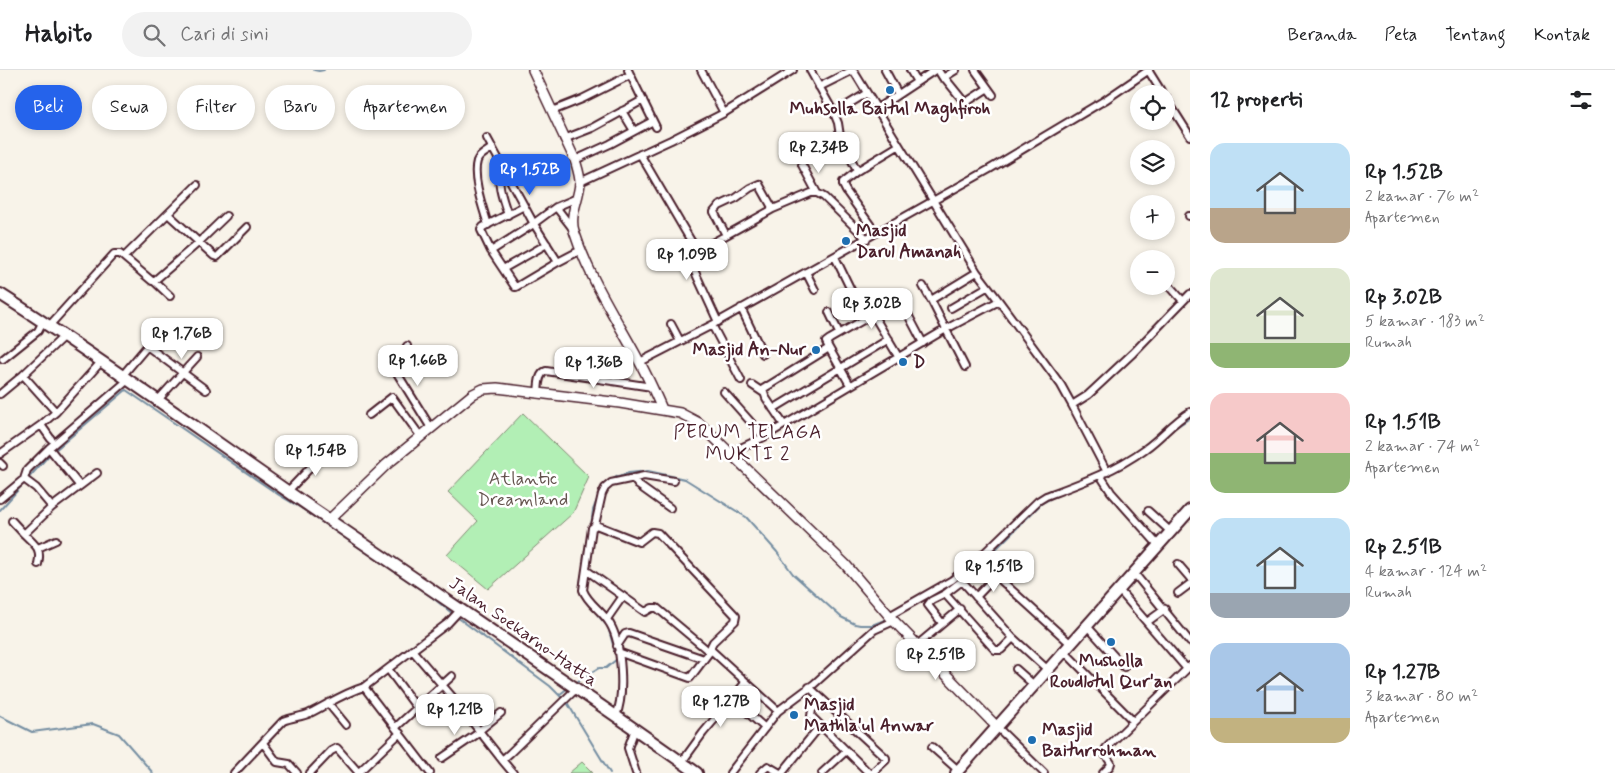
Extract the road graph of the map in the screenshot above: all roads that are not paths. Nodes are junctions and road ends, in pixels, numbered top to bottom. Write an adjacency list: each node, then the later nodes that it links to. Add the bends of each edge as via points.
1 (533, 70): 23 (street)
2 (701, 70): 25 (street)
3 (793, 70): 25 (street)
4 (810, 70): 16 (street)
5 (853, 70): 16 (street); 18 (street)
6 (885, 70): 19 (street)
7 (910, 70): 14 (street)
8 (937, 70): 13 (street); 14 (street)
9 (956, 70): 13 (street)
10 (975, 70): 17 (street)
11 (1149, 70): 15 (street); 43 (street, via 1050,133)
12 (629, 72): 21 (street); 23 (street, via 582,99)
13 (944, 77): 17 (street, via 964,103)
14 (916, 82): 19 (street)
15 (1158, 85)
16 (819, 87): 27 (street)
17 (988, 88): 20 (street)
18 (867, 93): 22 (street); 27 (street)
19 (898, 94): 22 (street)
20 (993, 95)
21 (643, 100): 24 (street); 28 (street, via 654,124)
22 (876, 109): 32 (street)
23 (552, 111): 31 (street)
24 (622, 111): 28 (street); 31 (street)
25 (724, 112): 34 (street)
26 (1175, 112): 29 (street)
27 (834, 113): 38 (street, via 840,136)
28 (634, 131): 35 (street)
29 (1190, 136)
30 (487, 138): 33 (street)
31 (564, 139): 35 (street)
32 (898, 146): 38 (street); 43 (street)
33 (492, 148): 36 (street); 51 (street, via 477,161 478,188)
34 (640, 154): 39 (street); 59 (street, via 691,241)
35 (575, 160): 39 (street)
36 (501, 164): 44 (street); 48 (street, via 499,187)
37 (802, 165): 41 (street)
38 (857, 171): 54 (street, via 845,179 843,185)
39 (580, 182): 42 (street)
40 (198, 186): 47 (street)
41 (817, 193): 46 (street); 56 (street)
42 (577, 198): 45 (street); 53 (street)
43 (933, 199): 54 (street); 67 (street)
44 (524, 206): 48 (street); 50 (street)
45 (556, 207): 50 (street); 53 (street)
46 (773, 209): 55 (street); 55 (street, via 759,184 750,188 714,212)
47 (169, 215): 57 (street); 63 (street)
48 (508, 215): 51 (street)
49 (226, 216): 57 (street)
50 (534, 224): 58 (street); 61 (street)
51 (488, 225): 61 (street, via 481,232)
52 (247, 227): 57 (street, via 217,257)
53 (573, 229): 60 (street)
54 (876, 233): 56 (street)
55 (726, 236): 59 (street)
56 (866, 239): 62 (street)
57 (198, 244): 68 (street)
58 (547, 244): 64 (street); 65 (street)
59 (699, 248): 84 (street, via 689,259)
60 (581, 250): 64 (street); 102 (street, via 596,284)
61 (491, 251): 65 (street)
62 (835, 256): 66 (street); 83 (street)
63 (124, 257): 68 (street); 85 (street, via 114,254)
64 (558, 262): 65 (street, via 516,288)
65 (503, 269)
66 (806, 272): 71 (street); 80 (street)
67 (977, 272): 70 (street); 76 (street)
68 (154, 281): 75 (street)
69 (922, 286): 76 (street)
70 (987, 287): 77 (street); 81 (street)
71 (815, 290)
72 (1175, 292): 78 (street)
73 (0, 294): 85 (main road, Jalan Soekarno-Hatta)
74 (1190, 294): 78 (street)
75 (170, 296)
76 (931, 300): 88 (street)
77 (999, 301): 88 (street); 118 (street)
78 (1183, 301): 118 (street, via 1133,353)
79 (904, 307): 93 (street)
80 (741, 308): 84 (street); 97 (street)
81 (951, 308)
82 (828, 312): 89 (street)
83 (865, 319): 89 (street); 91 (street, via 875,316)
84 (715, 323): 92 (street); 108 (street)
85 (46, 324): 90 (main road, Jalan Soekarno-Hatta); 100 (street)
86 (165, 324): 94 (street)
87 (671, 324): 92 (street)
88 (946, 330): 93 (street); 103 (street)
89 (839, 333): 96 (street, via 827,341)
90 (64, 336): 101 (main road, Jalan Soekarno-Hatta); 106 (street)
91 (889, 339): 99 (street); 104 (street)
92 (680, 341): 102 (street)
93 (923, 343): 99 (street)
94 (147, 346): 105 (street); 107 (street)
95 (407, 346): 126 (street, via 397,373)
96 (829, 348): 104 (street); 115 (street, via 765,387)
97 (764, 354)
98 (197, 356): 105 (street)
99 (899, 358): 110 (street)
100 (2, 359)
101 (101, 362): 107 (main road, Jalan Soekarno-Hatta); 121 (street)
102 (640, 362): 111 (street)
103 (964, 367)
104 (840, 368): 110 (street); 119 (street)
105 (182, 373): 112 (street); 117 (street)
106 (23, 375): 116 (street); 121 (street)
107 (125, 378): 117 (main road, Jalan Soekarno-Hatta); 131 (street)
108 (741, 380)
109 (752, 385): 115 (street)
110 (850, 385): 124 (street)
111 (652, 387): 114 (street, via 545,371); 120 (street)
112 (206, 390)
113 (724, 392): 128 (street)
114 (538, 393): 120 (street); 126 (street, via 483,389)
115 (764, 393): 119 (street)
116 (0, 394)
117 (158, 400): 140 (main road, Jalan Soekarno-Hatta)
118 (1072, 405): 135 (street)
119 (773, 409): 124 (street)
120 (662, 410): 132 (street, via 680,413 694,420)
121 (56, 412): 125 (street)
122 (1190, 412): 135 (street, via 1146,448)
123 (369, 415): 127 (street, via 392,398)
124 (784, 424): 128 (street)
125 (41, 425): 129 (street); 133 (street)
126 (431, 428): 127 (street)
127 (420, 437): 146 (street)
128 (764, 437): 132 (street)
129 (50, 439)
130 (329, 448): 140 (street)
131 (51, 452): 138 (street, via 26,470); 139 (street)
132 (730, 453): 171 (street, via 844,564)
133 (0, 454)
134 (97, 472): 139 (street)
135 (1103, 476): 152 (street, via 1111,492); 161 (street, via 1038,501)
136 (633, 478): 137 (street, via 644,476); 143 (street); 148 (street, via 611,483 605,488)
137 (674, 480)
138 (27, 481): 141 (street); 142 (street)
139 (79, 485): 142 (street)
140 (288, 491): 146 (main road, Jalan Soekarno-Hatta)
141 (0, 499)
142 (52, 507): 150 (street)
143 (670, 508)
144 (1190, 510): 149 (main road)
145 (1148, 511): 149 (street)
146 (329, 520): 170 (main road, Jalan Soekarno-Hatta)
147 (12, 521): 150 (street)
148 (595, 525): 156 (street); 182 (street, via 639,542 652,532 658,533 735,615 735,621 712,643)
149 (1171, 532): 152 (main road)
150 (24, 534): 153 (street)
151 (56, 540): 153 (street)
152 (1158, 546): 157 (main road)
153 (38, 548): 154 (street)
154 (38, 564)
155 (1178, 564): 159 (street)
156 (586, 570): 166 (street); 172 (street, via 584,593)
157 (1134, 573): 163 (main road); 169 (street)
158 (997, 575): 160 (street, via 986,564 980,563); 167 (street); 179 (street)
159 (1190, 578)
160 (962, 581): 161 (street); 167 (street)
161 (953, 583): 165 (street); 171 (street)
162 (1190, 584): 164 (street)
163 (1119, 590): 173 (street); 175 (main road)
164 (1178, 593)
165 (945, 594): 168 (street); 174 (street, via 928,605)
166 (623, 596): 172 (street); 182 (street, via 645,612 657,608)
167 (976, 597): 176 (street)
168 (960, 609): 174 (street); 176 (street, via 997,651)
169 (1165, 609): 173 (street); 177 (street)
170 (460, 610): 181 (street); 194 (main road, Jalan Soekarno-Hatta)
171 (892, 618): 178 (street); 195 (street)
172 (607, 619): 180 (street)
173 (1147, 622): 185 (street)
174 (942, 623): 178 (street)
175 (1087, 626): 179 (main road); 184 (street)
176 (1013, 638): 188 (street)
177 (1190, 642)
178 (917, 645): 208 (street)
179 (1068, 648): 188 (main road); 205 (street)
180 (618, 649): 183 (street, via 625,634 629,633); 183 (street, via 690,678); 203 (street, via 622,692)
181 (412, 650): 186 (street); 191 (street)
182 (711, 651): 183 (street); 190 (street)
183 (704, 659)
184 (1124, 667)
185 (1189, 668): 205 (street)
186 (388, 669): 193 (street); 200 (street)
187 (1016, 669): 192 (street)
188 (1048, 670): 192 (main road)
189 (452, 676): 191 (street)
190 (746, 682): 196 (street); 201 (street)
191 (442, 684): 198 (street); 200 (street)
192 (1034, 685): 208 (main road)
193 (364, 687): 199 (street); 211 (street)
194 (572, 687): 203 (main road, Jalan Soekarno-Hatta); 217 (street, via 563,702)
195 (809, 687): 197 (street); 201 (street)
196 (731, 698): 209 (street); 218 (street)
197 (822, 698): 207 (street, via 811,713); 233 (street, via 886,758)
198 (455, 700): 204 (street); 212 (street)
199 (328, 703): 206 (street); 213 (street, via 308,714 284,721)
200 (417, 708): 211 (street)
201 (778, 711): 209 (street)
202 (501, 713): 212 (street)
203 (616, 716): 210 (main road, Jalan Soekarno-Hatta)
204 (427, 719)
205 (1133, 722): 235 (street, via 1104,751 1111,763)
206 (346, 725)
207 (820, 726): 215 (street); 231 (street)
208 (997, 726): 220 (main road); 234 (street)
209 (765, 728): 229 (street)
210 (635, 729): 218 (main road, Jalan Soekarno-Hatta); 227 (street, via 628,748)
211 (398, 730): 224 (street); 225 (street)
212 (480, 732): 216 (street); 217 (street)
213 (263, 743): 219 (street); 222 (street, via 277,762 290,764)
214 (932, 747): 220 (street)
215 (846, 751): 232 (street); 233 (street)
216 (442, 758)
217 (502, 760): 226 (street)
218 (682, 762): 228 (main road, Jalan Soekarno-Hatta)
219 (243, 770): 221 (street)
220 (957, 771)
221 (234, 773)
222 (297, 773)
223 (310, 773): 224 (street, via 331,750 337,748)
224 (359, 773)
225 (430, 773)
226 (511, 773)
227 (636, 773)
228 (697, 773)
229 (730, 773)
230 (760, 773): 231 (street, via 768,766)
231 (781, 773)
232 (822, 773)
233 (870, 773)
234 (1044, 773)
235 (1103, 773)

